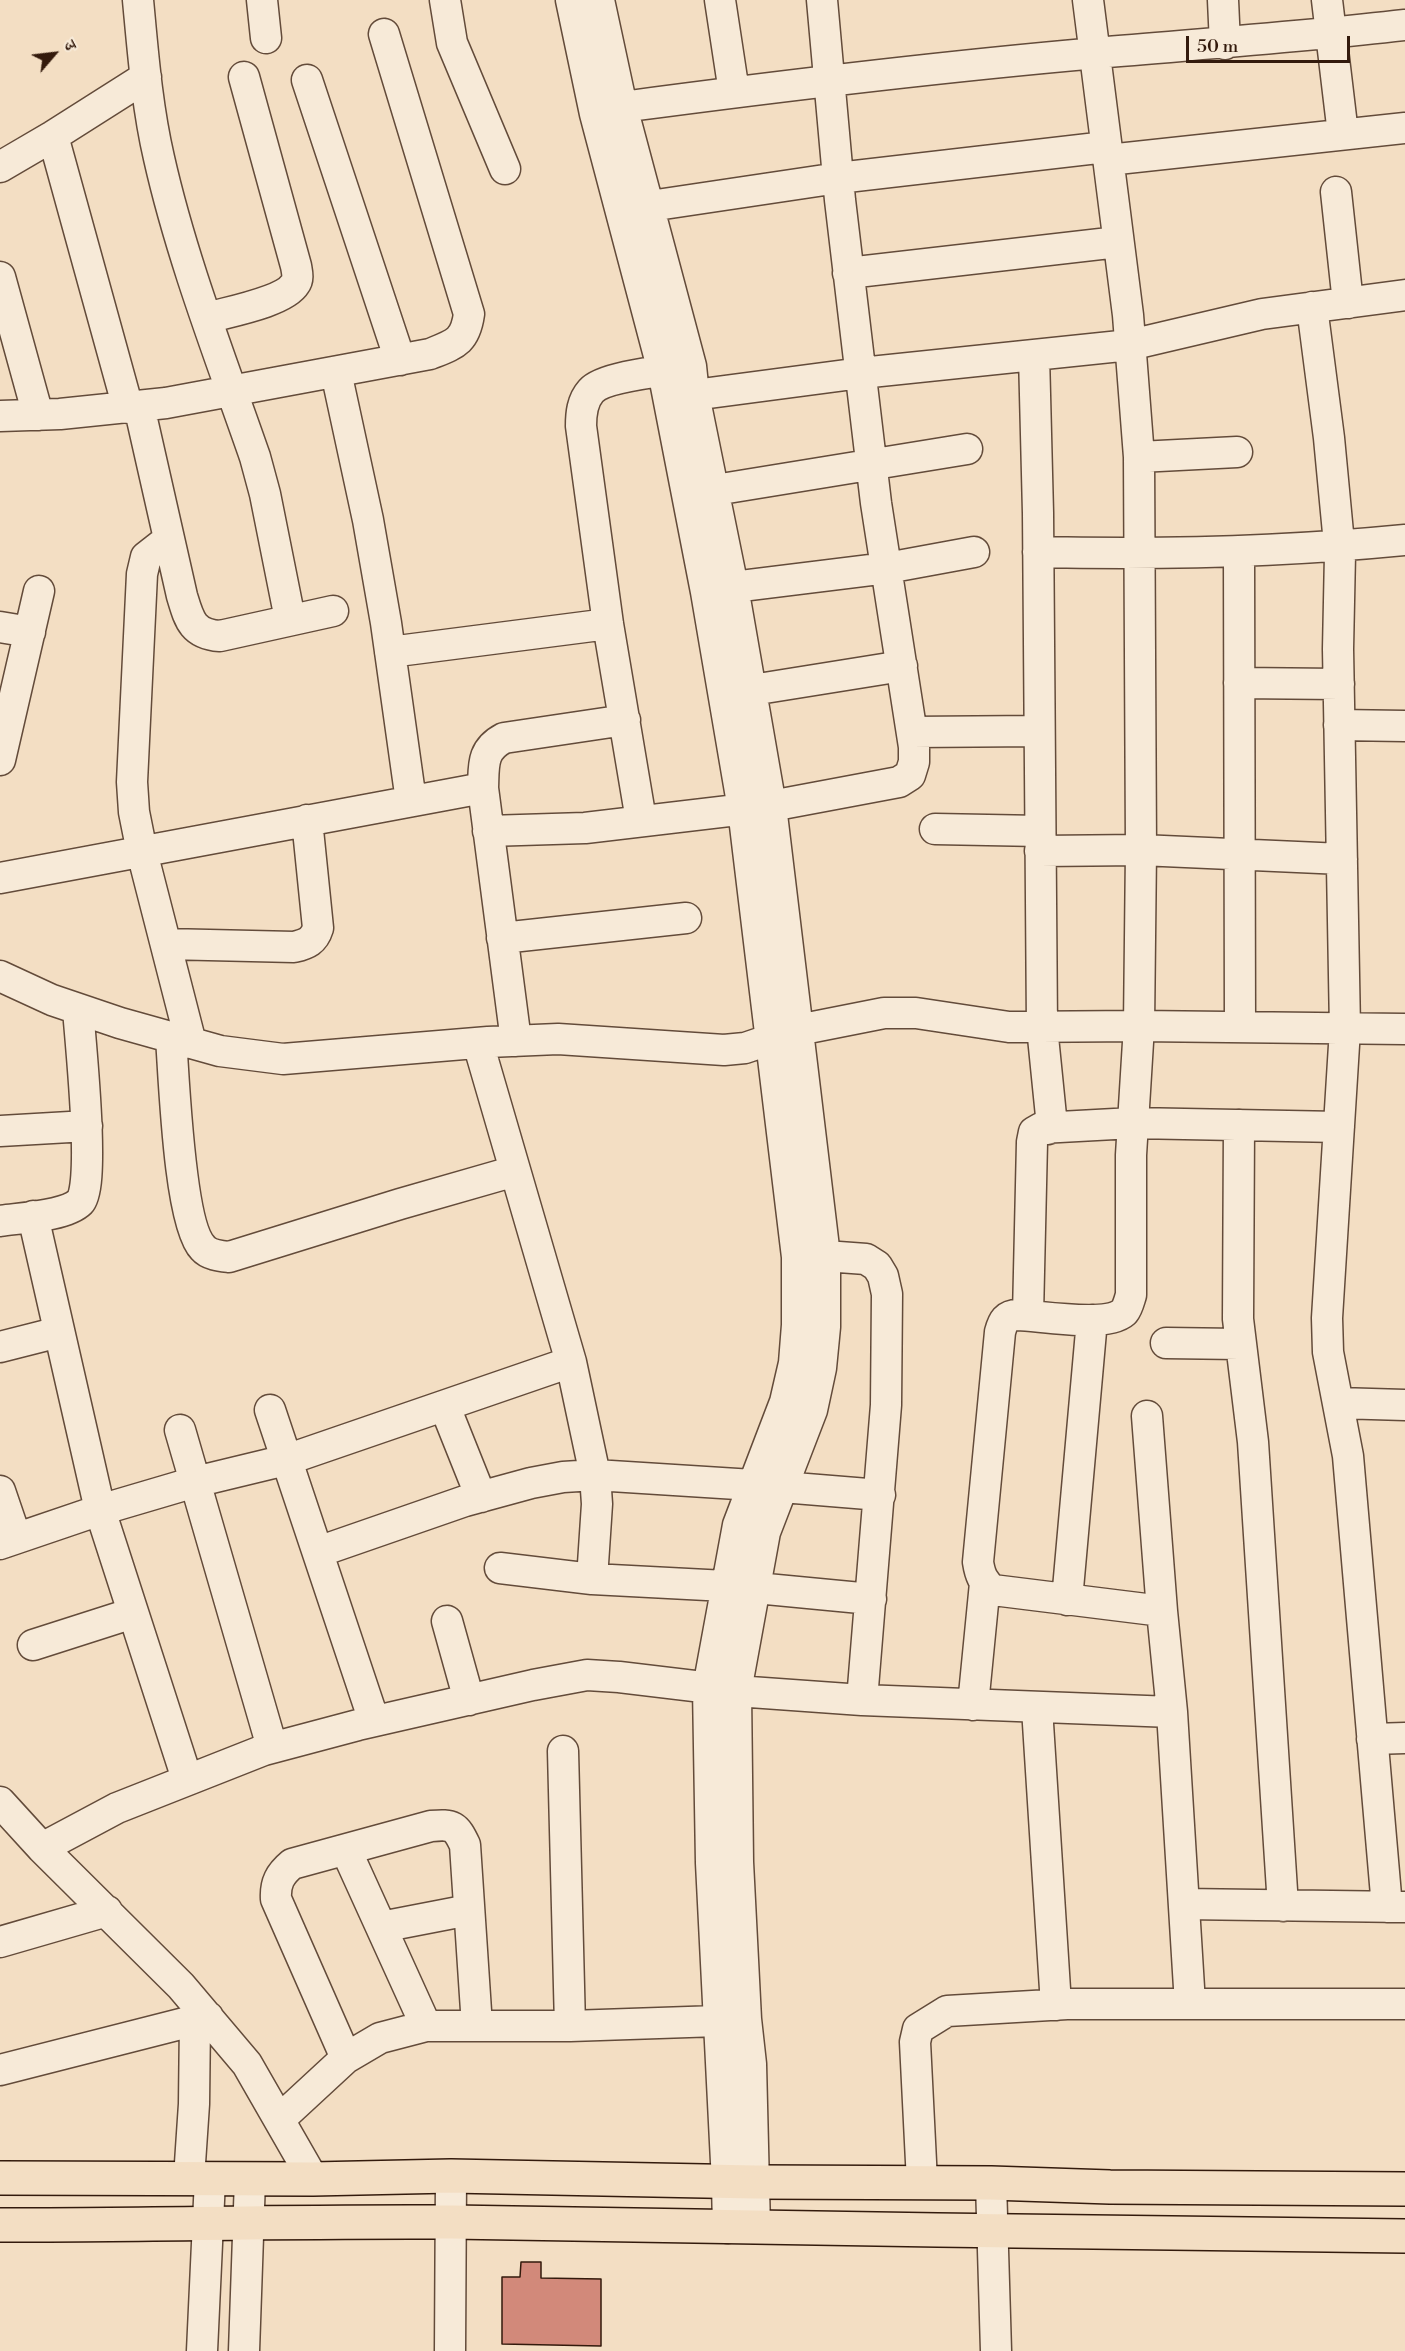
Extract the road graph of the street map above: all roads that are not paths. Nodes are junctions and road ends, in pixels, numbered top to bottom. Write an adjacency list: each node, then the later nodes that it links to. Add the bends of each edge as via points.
1 (138, 0): 18 (street)
2 (262, 0): 14 (street)
3 (445, 0): 28 (street, via 452,43)
4 (566, 0): 10 (street)
5 (720, 0): 21 (street)
6 (822, 0): 20 (street)
7 (1088, 0): 16 (street)
8 (1223, 0): 15 (street)
9 (1328, 0): 13 (street)
10 (585, 2): 22 (street); 44 (street, via 595,114)
11 (1405, 24): 13 (street)
12 (384, 34): 41 (street, via 469,314 467,331 457,343)
13 (1331, 34): 15 (street); 24 (street)
14 (266, 39)
15 (1225, 44): 16 (street)
16 (1096, 53): 20 (street); 26 (street)
17 (244, 76): 38 (street, via 297,278 283,295)
18 (146, 77): 25 (street); 38 (street, via 161,168)
19 (307, 80): 41 (street)
20 (830, 82): 21 (street); 29 (street)
21 (734, 92): 22 (street)
22 (622, 107): 31 (street)
23 (1405, 128): 24 (street)
24 (1343, 134): 26 (street)
25 (54, 136): 27 (street); 46 (street)
26 (1107, 153): 29 (street); 32 (street)
27 (0, 166)
28 (505, 169)
29 (838, 178): 31 (street); 33 (street)
30 (1336, 192): 36 (street)
31 (650, 206): 44 (street)
32 (1118, 242): 33 (street); 39 (street)
33 (849, 273): 43 (street)
34 (0, 277): 47 (street)
35 (1405, 295): 36 (street)
36 (1348, 303): 37 (street)
37 (1312, 308): 39 (street, via 1262,314); 56 (street)
38 (207, 318): 45 (street)
39 (1130, 345): 40 (street); 51 (street)
40 (1034, 355): 43 (street); 58 (street)
41 (400, 360): 42 (street)
42 (336, 372): 45 (street); 69 (street, via 368,520)
43 (861, 373): 44 (street); 52 (street)
44 (683, 377): 53 (street); 66 (street, via 603,382 591,391 582,407 580,426); 82 (street, via 708,604)
45 (232, 391): 46 (street); 65 (street, via 265,494)
46 (133, 407): 47 (street); 54 (street)
47 (38, 415): 48 (street)
48 (0, 416)
49 (967, 449): 52 (street)
50 (1237, 452): 51 (street)
51 (1139, 457): 60 (street)
52 (872, 463): 53 (street); 61 (street)
53 (715, 490): 62 (street)
54 (169, 539): 65 (street, via 189,617 196,628 220,636); 89 (street, via 146,557 142,574 132,782)
55 (1405, 540): 56 (street)
56 (1339, 546): 59 (street); 72 (street)
57 (974, 552): 61 (street)
58 (1038, 552): 60 (street); 77 (street)
59 (1239, 553): 60 (street); 71 (street)
60 (1139, 555): 88 (street)
61 (886, 568): 62 (street); 70 (street)
62 (733, 587): 73 (street)
63 (39, 591): 68 (street)
64 (333, 611): 65 (street)
65 (290, 619)
66 (608, 624): 69 (street); 74 (street)
67 (0, 627): 68 (street)
68 (30, 632): 79 (street)
69 (390, 652): 81 (street)
70 (902, 666): 73 (street); 78 (street)
71 (1239, 683): 72 (street); 90 (street)
72 (1339, 684): 75 (street)
73 (752, 690): 82 (street)
74 (625, 720): 80 (street, via 504,738 486,754); 84 (street)
75 (1339, 725): 76 (street); 91 (street)
76 (1405, 726)
77 (1039, 731): 78 (street); 87 (street)
78 (912, 732): 82 (street, via 914,762 910,776 899,782)
79 (2, 746)
80 (483, 788): 81 (street); 86 (street)
81 (411, 801): 83 (street)
82 (757, 808): 84 (street); 103 (street)
83 (307, 820): 89 (street); 95 (street, via 318,928 315,937 294,947)
84 (641, 820): 86 (street, via 585,828)
85 (936, 829): 87 (street)
86 (488, 831): 94 (street)
87 (1040, 841): 88 (street); 99 (street)
88 (1141, 850): 90 (street); 98 (street)
89 (142, 852): 92 (street); 95 (street)
90 (1240, 855): 91 (street); 100 (street)
91 (1342, 859): 101 (street)
92 (0, 878)
93 (686, 918): 94 (street)
94 (502, 938): 105 (street)
95 (166, 944): 104 (street)
96 (0, 976): 97 (street)
97 (78, 1009): 104 (street); 109 (street)
98 (1139, 1026): 99 (street); 100 (street); 107 (street)
99 (1042, 1027): 103 (street, via 884,1013); 111 (street)
100 (1240, 1027): 101 (street)
101 (1345, 1029): 102 (street); 110 (street)
102 (1405, 1029)
103 (785, 1035): 105 (street, via 745,1048 724,1050 558,1039); 116 (street); 133 (street, via 797,1325 794,1363)
104 (181, 1041): 106 (street, via 220,1052 283,1059); 113 (street, via 182,1177 195,1236 213,1255 228,1257)
105 (516, 1041): 106 (street)
106 (478, 1043): 113 (street)
107 (1133, 1123): 108 (street); 111 (street); 118 (street, via 1131,1295 1122,1314)
108 (1239, 1125): 110 (street); 121 (street)
109 (87, 1126): 112 (street); 114 (street, via 86,1191 82,1201 71,1208)
110 (1339, 1127): 124 (street, via 1327,1318 1328,1352)
111 (1050, 1128): 117 (street, via 1034,1132 1032,1142)
112 (0, 1131)
113 (515, 1171): 123 (street)
114 (33, 1216): 115 (street); 119 (street)
115 (0, 1221)
116 (825, 1256): 133 (street, via 825,1327 812,1410); 135 (street, via 866,1259 884,1276 886,1405)
117 (1028, 1315): 118 (street); 142 (street, via 1010,1315 1000,1332 978,1563)
118 (1092, 1320): 146 (street)
119 (59, 1332): 122 (street); 137 (street)
120 (1166, 1343): 121 (street)
121 (1239, 1344): 167 (street, via 1253,1442)
122 (0, 1347)
123 (571, 1362): 126 (street); 131 (street)
124 (1338, 1403): 125 (street); 159 (street, via 1348,1456)
125 (1405, 1405)
126 (445, 1407): 130 (street); 136 (street)
127 (270, 1410): 130 (street)
128 (1148, 1416): 147 (street)
129 (180, 1430): 132 (street)
130 (286, 1460): 132 (street); 139 (street)
131 (595, 1475): 133 (street); 136 (street, via 531,1483); 141 (street)
132 (195, 1482): 137 (street); 160 (street)
133 (767, 1486): 135 (street); 143 (street, via 738,1525); 144 (street)
134 (0, 1491): 138 (street)
135 (880, 1496): 145 (street)
136 (481, 1497): 139 (street)
137 (100, 1510): 138 (street); 148 (street)
138 (8, 1541)
139 (318, 1552): 157 (street)
140 (500, 1568): 141 (street)
141 (592, 1579): 143 (street)
142 (985, 1583): 146 (street, via 993,1590); 154 (street)
143 (726, 1586): 151 (street)
144 (756, 1588): 145 (street); 151 (street)
145 (871, 1599): 153 (street)
146 (1067, 1600): 147 (street)
147 (1162, 1611): 156 (street)
148 (133, 1613): 150 (street); 162 (street)
149 (447, 1621): 152 (street)
150 (33, 1645)
151 (722, 1689): 152 (street, via 586,1675); 153 (street); 177 (street, via 711,1863); 189 (street, via 751,2064)
152 (469, 1700): 157 (street)
153 (862, 1700): 154 (street)
154 (973, 1705): 155 (street)
155 (1036, 1708): 156 (street); 175 (street)
156 (1172, 1712): 166 (street)
157 (374, 1721): 160 (street)
158 (1405, 1738): 159 (street)
159 (1372, 1739): 168 (street)
160 (272, 1748): 162 (street)
161 (563, 1751): 180 (street)
162 (187, 1779): 164 (street, via 117,1808)
163 (0, 1802): 164 (street)
164 (42, 1848): 170 (street)
165 (346, 1850): 169 (street, via 448,1825 459,1831 465,1845); 171 (street); 181 (street, via 292,1864 282,1872 275,1886 276,1899)
166 (1184, 1904): 167 (street); 173 (street)
167 (1283, 1905): 168 (street)
168 (1396, 1907)
169 (470, 1910): 171 (street); 179 (street)
170 (107, 1911): 172 (street); 176 (street, via 181,1986)
171 (381, 1927): 178 (street)
172 (0, 1942)
173 (1190, 2004): 174 (street); 175 (street)
174 (1405, 2004)
175 (1056, 2005): 190 (street, via 946,2011 918,2029 915,2042)
176 (201, 2019): 182 (street); 183 (street, via 247,2064); 186 (street, via 194,2104)
177 (718, 2021): 180 (street); 189 (street)
178 (426, 2026): 179 (street); 181 (street, via 380,2038)
179 (477, 2026): 180 (street)
180 (570, 2026)
181 (346, 2058): 183 (street)
182 (0, 2070)
183 (280, 2118): 188 (street)
184 (451, 2176): 188 (main road); 189 (main road); 193 (street)
185 (0, 2178): 186 (main road)
186 (199, 2178): 187 (main road); 195 (street)
187 (250, 2179): 188 (main road); 194 (street)
188 (314, 2179)
189 (741, 2182): 190 (main road); 197 (street)
190 (922, 2182): 191 (main road)
191 (991, 2183): 192 (main road); 198 (street)
192 (1405, 2189)
193 (450, 2222): 194 (main road); 197 (main road); 202 (street)
194 (248, 2223): 195 (main road); 201 (street)
195 (206, 2224): 196 (main road); 200 (street)
196 (0, 2225)
197 (741, 2228): 198 (main road)
198 (992, 2230): 199 (main road); 203 (street)
199 (1405, 2236)
200 (202, 2351)
201 (244, 2351)
202 (450, 2351)
203 (996, 2351)

